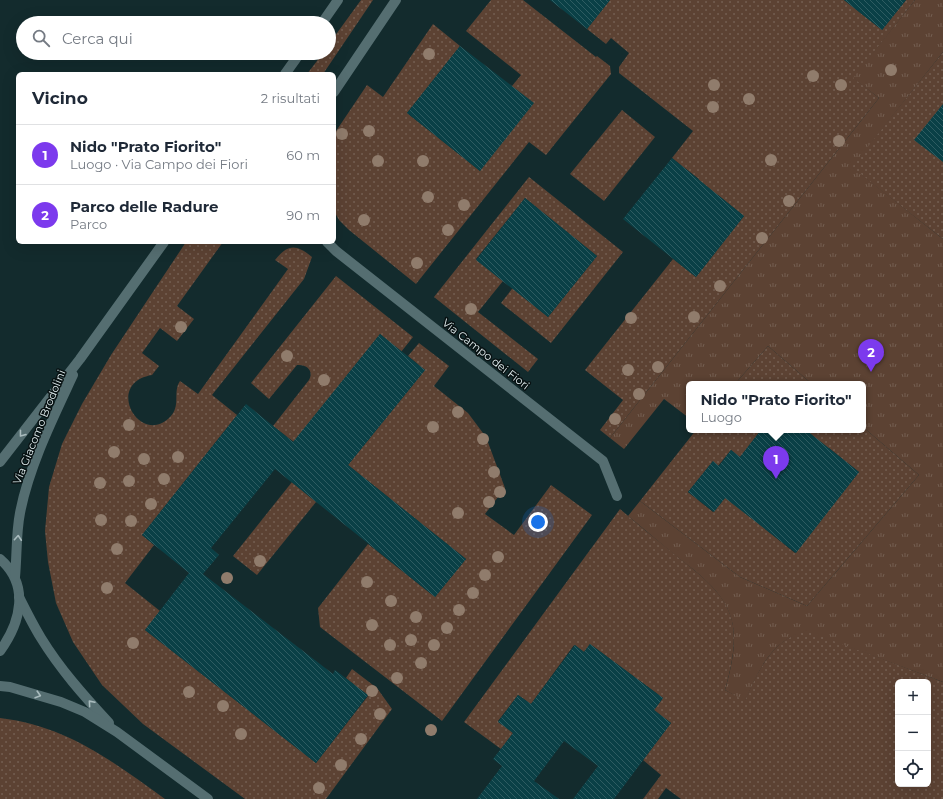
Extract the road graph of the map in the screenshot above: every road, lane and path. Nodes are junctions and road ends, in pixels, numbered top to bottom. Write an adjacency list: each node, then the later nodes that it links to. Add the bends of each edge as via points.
1 (338, 0): 3 (street)
2 (396, 0): 6 (street)
3 (327, 16)
4 (295, 60): 5 (street)
5 (286, 72)
6 (336, 89)
7 (163, 244): 9 (street, Via Giacomo Brodolini)
8 (329, 244): 11 (street, Via Campo dei Fiori, via 603,462)
9 (80, 359): 10 (street, Via Giacomo Brodolini, one-way to 10); 13 (street, Via Giacomo Brodolini, one-way to 9, via 20,514 27,486)
10 (0, 462)
11 (617, 496)
12 (0, 559): 13 (street)
13 (15, 577): 14 (street)
14 (19, 597): 15 (street, via 16,623); 17 (street, one-way to 14, via 92,706 57,661)
15 (0, 651)
16 (0, 686): 17 (street, one-way to 17, via 61,702 85,712)
17 (117, 732): 18 (street)
18 (208, 799)

